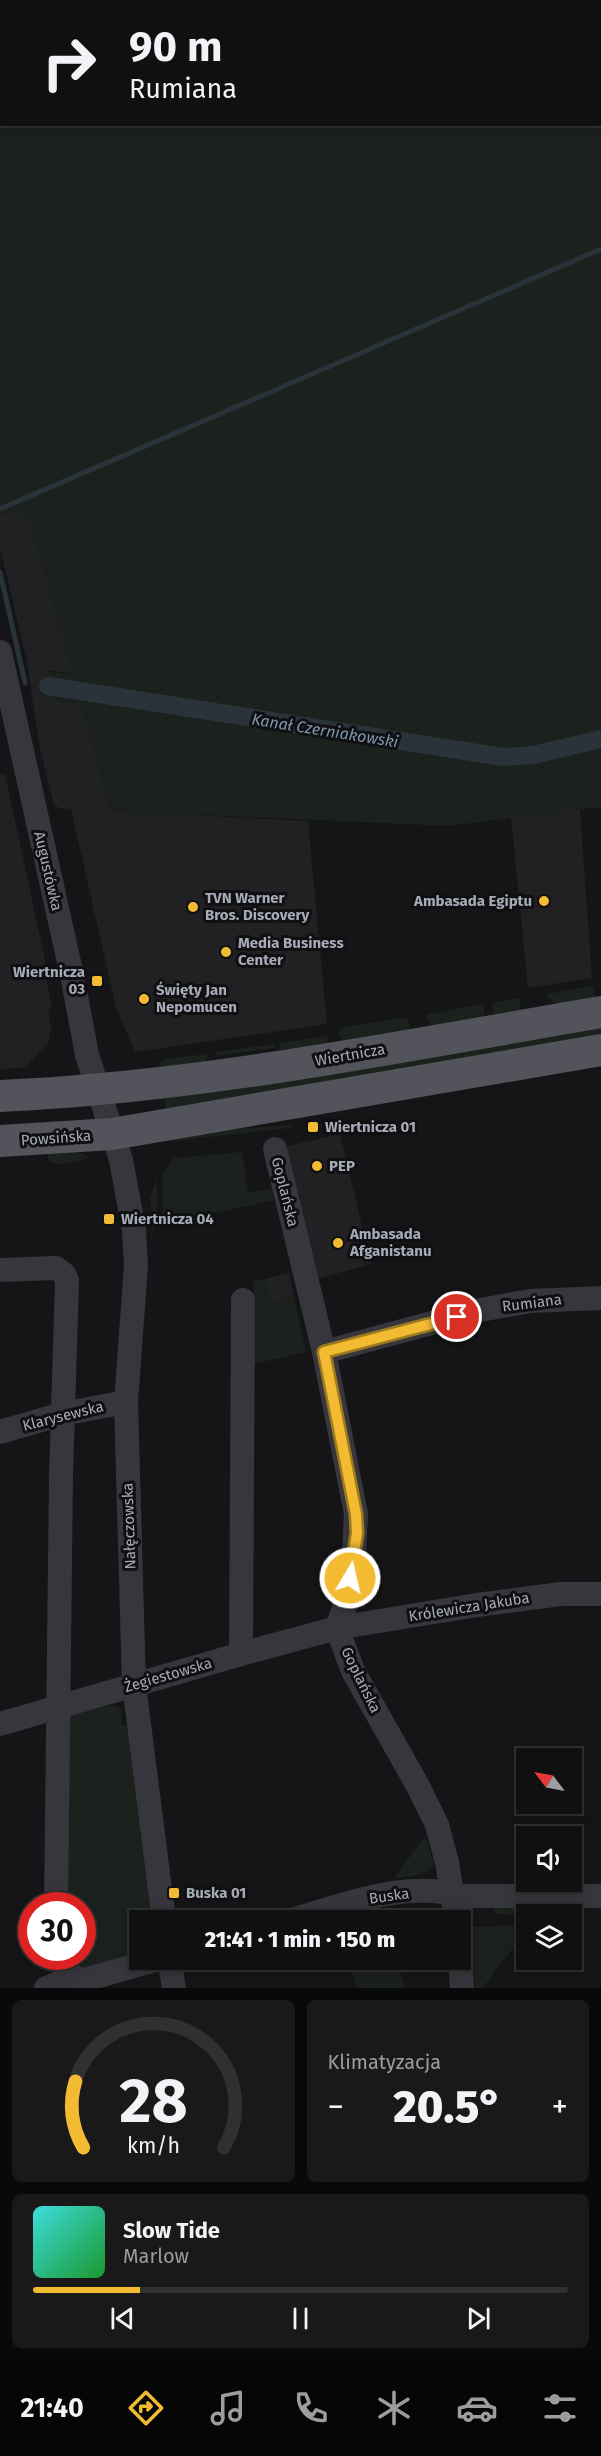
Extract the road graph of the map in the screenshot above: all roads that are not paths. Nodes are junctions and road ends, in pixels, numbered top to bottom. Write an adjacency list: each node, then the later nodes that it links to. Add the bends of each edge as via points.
1 (0, 652): 4 (street, Augustówka, via 87,1055)
2 (601, 1012): 4 (main road, Wiertnicza, via 258,1070)
3 (601, 1050): 6 (main road)
4 (98, 1089): 5 (main road); 6 (street, Augustówka)
5 (0, 1096)
6 (112, 1134): 7 (main road, Powsińska); 13 (street, Nałęczowska, via 124,1172 136,1247)
7 (0, 1141)
8 (275, 1149): 12 (street, Goplańska)
9 (0, 1270): 14 (street, via 56,1268 64,1274 67,1281)
10 (601, 1298): 12 (street, Rumiana, via 530,1301 480,1310)
11 (243, 1300): 18 (street)
12 (324, 1352): 17 (street, Goplańska, via 356,1514 354,1555)
13 (126, 1402): 14 (street, Klarysewska); 19 (street, Nałęczowska)
14 (62, 1414): 15 (street, Klarysewska); 20 (street)
15 (0, 1432)
16 (601, 1594): 17 (street, Królewicza Jakuba, via 561,1594)
17 (337, 1628): 18 (street, Żegiestowska); 23 (street, Goplańska, via 353,1671 437,1826)
18 (241, 1654): 19 (street, Żegiestowska)
19 (134, 1685): 20 (street, Żegiestowska); 25 (street, Nałęczowska)
20 (57, 1706): 21 (street, Żegiestowska); 22 (street)
21 (0, 1724)
22 (56, 1892)
23 (452, 1893): 24 (street, Buska); 26 (street, Buska, via 428,1891 381,1896); 27 (street, Goplańska)
24 (601, 1896)
25 (163, 1910)
26 (325, 1910)
27 (455, 1910)
28 (129, 1967): 32 (street, via 84,1980)
29 (66, 1970): 32 (street)
30 (171, 1970): 34 (street)
31 (461, 1970): 35 (street)
32 (73, 1977): 33 (street)
33 (46, 1988)
34 (174, 1988)
35 (462, 1988)

